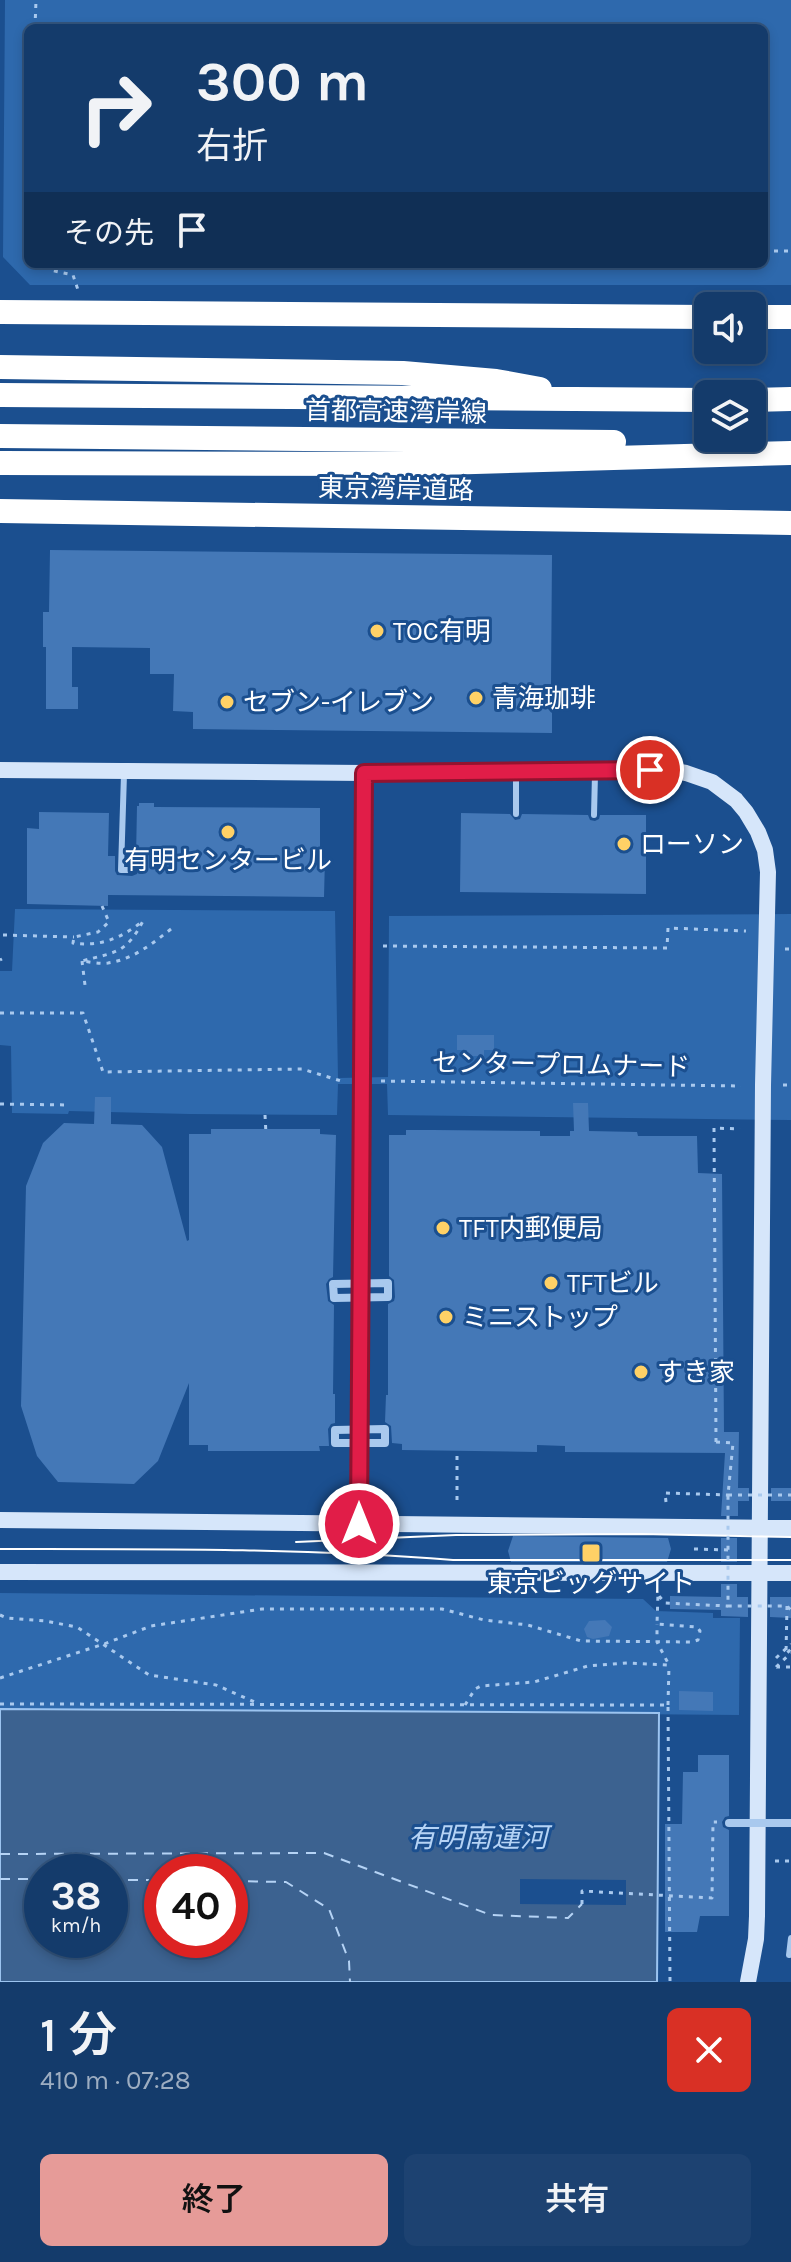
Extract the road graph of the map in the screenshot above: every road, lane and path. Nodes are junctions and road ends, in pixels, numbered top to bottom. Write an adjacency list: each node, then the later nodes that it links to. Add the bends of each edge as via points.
1 (36, 0): 2 (path)
2 (35, 24)
3 (768, 251): 4 (path)
4 (791, 251)
5 (50, 268): 6 (path, via 73,275)
6 (80, 294)
7 (0, 312): 8 (highway)
8 (694, 317)
9 (766, 317): 10 (highway)
10 (791, 317)
11 (0, 367): 14 (highway, via 403,373 496,381)
12 (0, 395): 14 (highway, 首都高速湾岸線)
13 (791, 399): 16 (highway)
14 (601, 400): 15 (highway, 首都高速湾岸線)
15 (694, 400)
16 (766, 400)
17 (0, 436): 19 (highway, 首都高速湾岸線)
18 (791, 443): 19 (highway, 首都高速湾岸線)
19 (405, 452): 20 (highway); 21 (highway)
20 (791, 453)
21 (0, 463)
22 (0, 511): 23 (highway, 東京湾岸道路)
23 (791, 523)
24 (0, 770): 25 (street)
25 (124, 770): 28 (street); 31 (lane, via 121,870)
26 (595, 770): 27 (street); 30 (lane); 64 (street, via 674,771 712,782 746,812 765,850)
27 (516, 771): 28 (street); 29 (lane)
28 (364, 773): 63 (street)
29 (516, 814)
30 (594, 815)
31 (132, 870)
32 (102, 906): 36 (path, via 109,922 98,932)
33 (175, 926): 42 (path, via 130,956 107,963)
34 (746, 931): 38 (path, via 668,928 667,948)
35 (3, 935): 36 (path)
36 (74, 937): 37 (path, via 73,943 92,946)
37 (108, 942): 41 (path); 41 (path, via 143,921 135,937)
38 (383, 946)
39 (785, 949): 40 (path)
40 (791, 949)
41 (113, 952): 42 (path)
42 (82, 961): 43 (path)
43 (85, 985)
44 (0, 1013): 45 (path, via 83,1013 103,1072 302,1069)
45 (339, 1081)
46 (381, 1081): 49 (path, センタープロムナード)
47 (783, 1085): 48 (path)
48 (791, 1085)
49 (741, 1086)
50 (0, 1104): 51 (path)
51 (70, 1105)
52 (265, 1115): 54 (path)
53 (740, 1129): 58 (path, bridge, via 714,1128 716,1442 733,1443)
54 (266, 1134)
55 (388, 1283): 55 (street, via 333,1284 334,1298 388,1297)
56 (385, 1429): 56 (street, via 335,1430 335,1443 385,1443)
57 (457, 1456): 61 (path)
58 (728, 1495): 59 (path, bridge); 60 (path, via 665,1493); 67 (path, bridge)
59 (791, 1495)
60 (666, 1502)
61 (457, 1506)
62 (0, 1520): 63 (street)
63 (359, 1524): 64 (street)
64 (760, 1528): 65 (street); 69 (street)
65 (791, 1528)
66 (694, 1549): 67 (path)
67 (729, 1550): 71 (path, bridge)
68 (0, 1572): 69 (street)
69 (760, 1573): 70 (street); 96 (street, via 757,1916)
70 (791, 1573)
71 (728, 1606): 72 (path, bridge); 75 (path, via 665,1603 658,1594)
72 (787, 1606): 73 (path, bridge); 78 (path, via 786,1654)
73 (791, 1610)
74 (0, 1615): 77 (path, via 77,1627)
75 (657, 1624): 76 (path); 76 (path, via 700,1631 695,1642)
76 (657, 1642): 77 (path, via 581,1641 442,1609 284,1608 151,1626); 80 (path)
77 (104, 1644): 82 (path); 84 (path, via 149,1675 216,1685)
78 (791, 1649): 79 (path); 81 (path, via 776,1667)
79 (776, 1658)
80 (669, 1665): 85 (path, via 588,1666 534,1682 481,1686); 86 (path)
81 (791, 1667)
82 (0, 1678)
83 (0, 1704): 84 (path)
84 (261, 1704): 85 (path)
85 (465, 1705): 86 (path)
86 (668, 1705): 91 (path)
87 (729, 1823): 88 (street, bridge); 91 (path, via 713,1822 712,1898)
88 (791, 1823)
89 (775, 1861): 90 (path)
90 (791, 1861)
91 (669, 1894): 92 (path, via 582,1891); 95 (path)
92 (582, 1904)
93 (791, 1938): 94 (lane)
94 (789, 1955)
95 (670, 1982)
96 (748, 1982)

